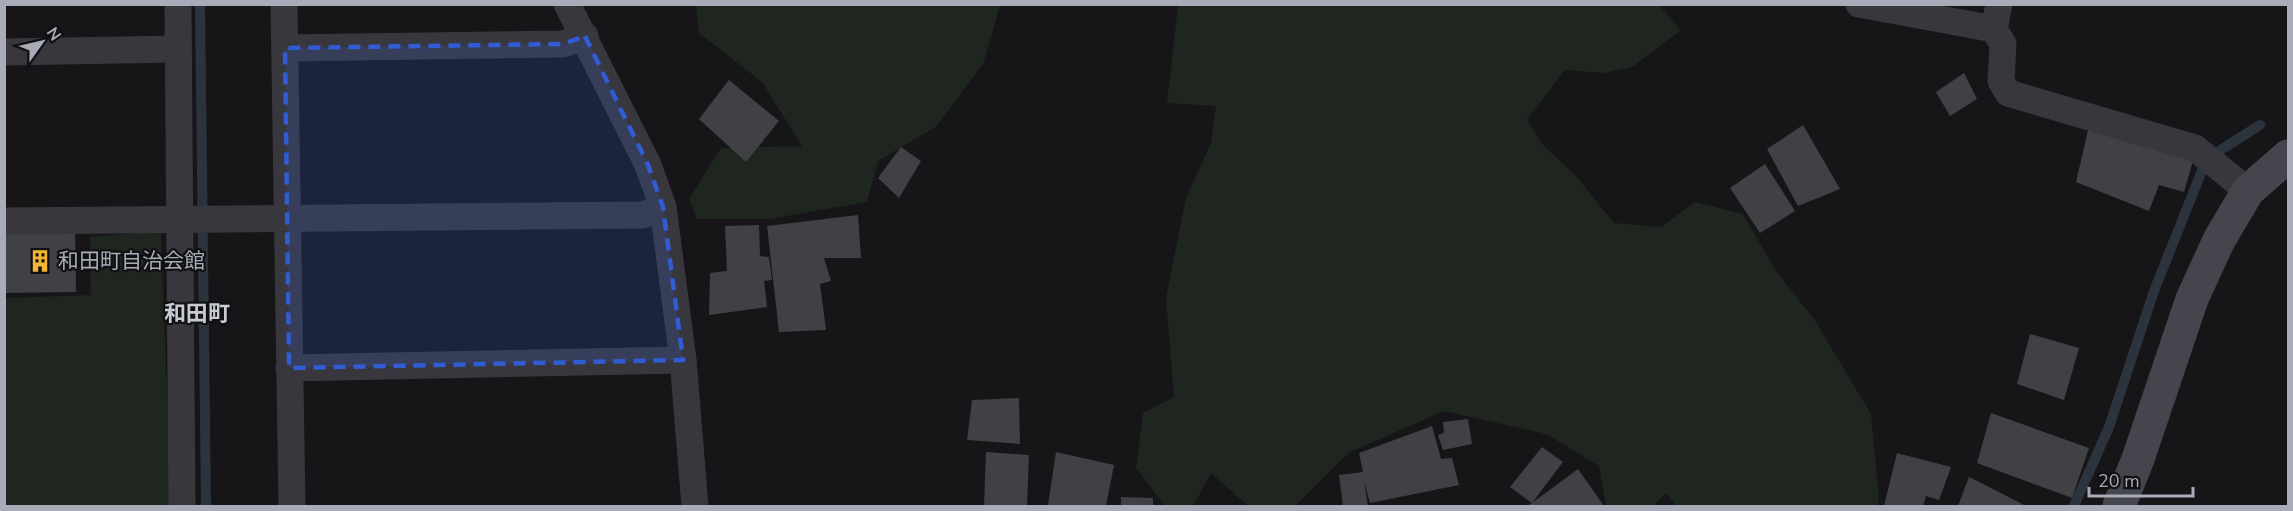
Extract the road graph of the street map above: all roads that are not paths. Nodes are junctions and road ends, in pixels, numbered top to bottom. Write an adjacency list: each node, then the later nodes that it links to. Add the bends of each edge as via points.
1 (178, 4): 8 (street)
2 (284, 4): 7 (street)
3 (567, 4): 6 (street)
4 (1859, 4): 5 (street)
5 (1997, 17): 11 (street, via 2003,44 2001,81 2008,93 2195,148)
6 (585, 36): 7 (street, via 563,44); 12 (street, via 648,165)
7 (285, 48): 14 (street)
8 (178, 49): 9 (street); 13 (street)
9 (4, 52)
10 (2289, 156): 11 (street)
11 (2248, 191): 21 (street, via 2219,240 2192,299)
12 (663, 207): 14 (street, via 643,215); 16 (street)
13 (181, 219): 14 (street); 15 (street); 18 (street)
14 (287, 219): 17 (street)
15 (4, 221)
16 (683, 360): 17 (street); 20 (street)
17 (289, 368): 19 (street)
18 (182, 507)
19 (292, 507)
20 (695, 507)
21 (2118, 507)

